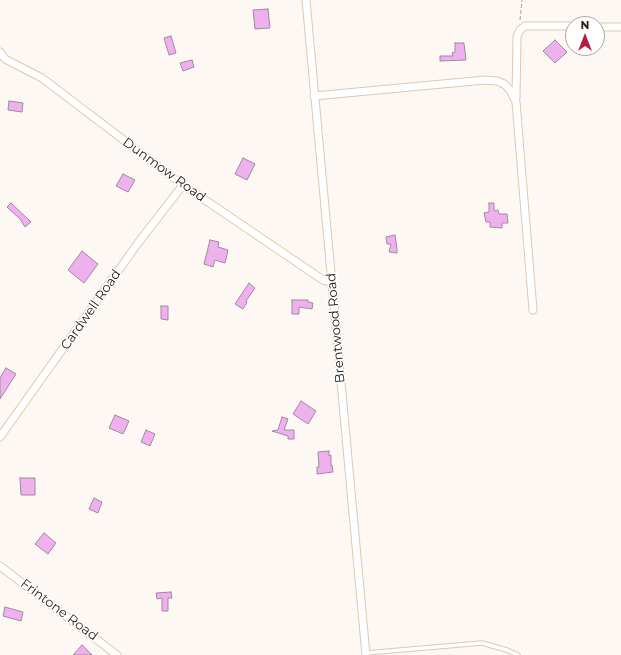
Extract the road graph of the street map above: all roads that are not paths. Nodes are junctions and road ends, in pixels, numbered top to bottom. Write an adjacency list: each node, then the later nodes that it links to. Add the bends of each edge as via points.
1 (306, 0): 6 (street, Brentwood Road)
2 (565, 26): 7 (street, via 525,26 520,30 517,36)
3 (605, 27): 4 (street)
4 (621, 28)
5 (0, 52): 8 (street, Dunmow Road, via 5,59 42,78)
6 (314, 96): 7 (street, via 491,80 504,84); 9 (street, Brentwood Road)
7 (516, 102): 10 (street)
8 (183, 186): 9 (street, Dunmow Road, via 323,280); 11 (street, Cardwell Road, via 138,243)
9 (332, 282): 13 (street, Brentwood Road)
10 (533, 310)
11 (0, 437)
12 (0, 566): 14 (street, Frintone Road)
13 (366, 654): 15 (lane, via 482,643)
14 (118, 655)
15 (518, 655)

